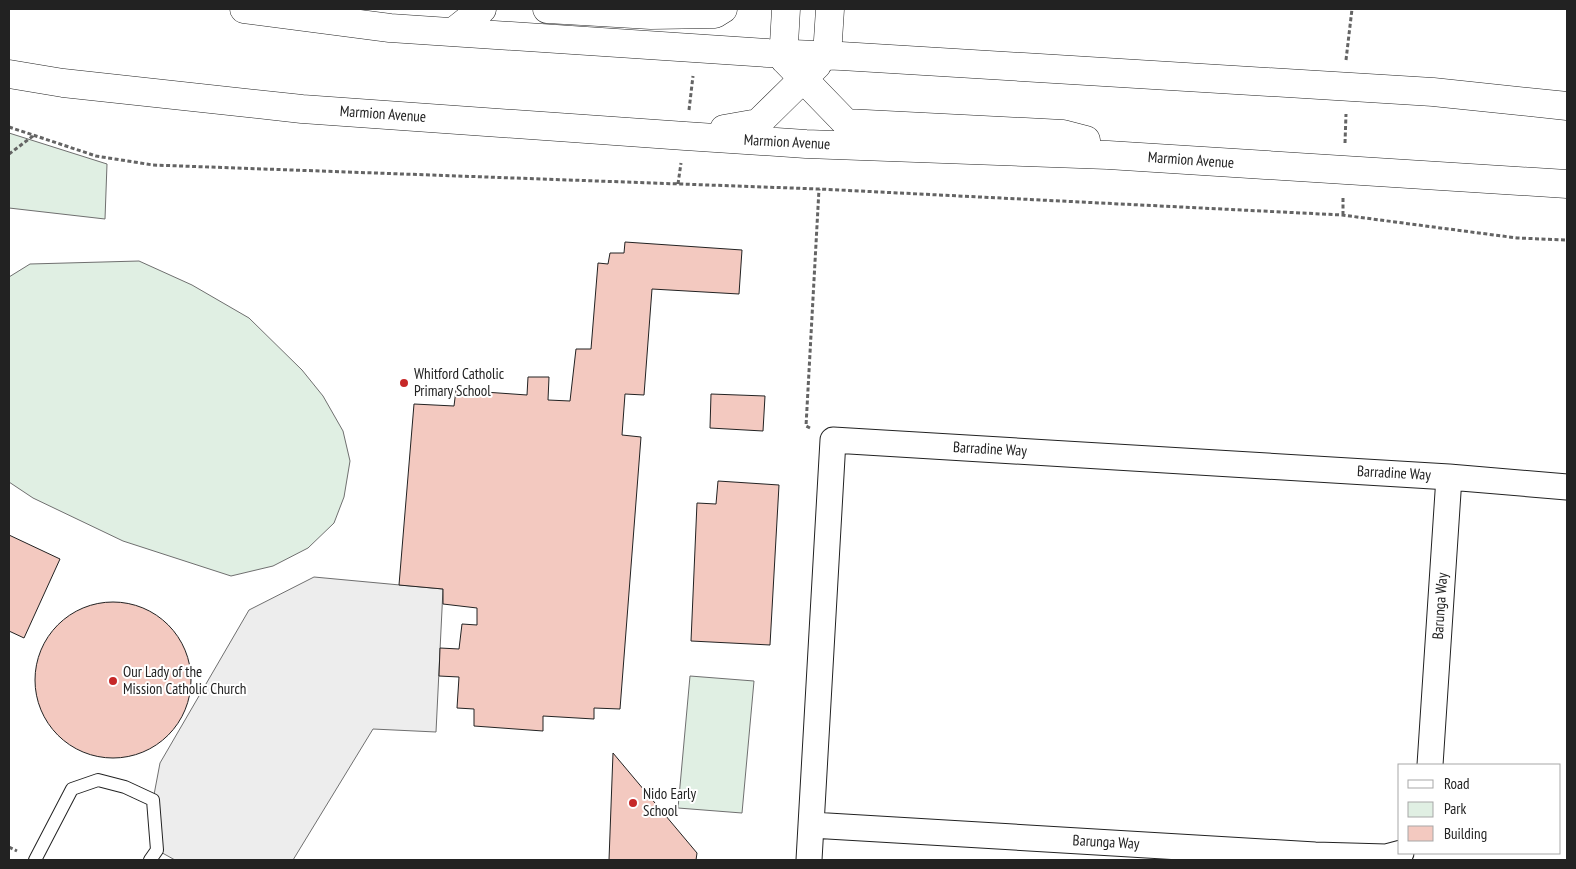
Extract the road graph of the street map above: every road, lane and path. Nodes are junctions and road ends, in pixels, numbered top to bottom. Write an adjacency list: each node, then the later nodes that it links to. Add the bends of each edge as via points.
1 (244, 9): 7 (main road, via 390,28)
2 (482, 9): 7 (main road)
3 (548, 9): 4 (main road, via 650,15 715,14)
4 (723, 9)
5 (786, 9): 10 (main road)
6 (830, 9): 9 (main road)
7 (453, 32): 8 (main road)
8 (697, 49): 10 (main road); 15 (path)
9 (827, 56): 10 (main road); 12 (main road, via 1433,92)
10 (791, 64): 15 (main road, via 758,124); 17 (main road, via 846,123 1063,134)
11 (9, 74): 15 (main road, Marmion Avenue, via 63,83 302,108)
12 (1567, 106)
13 (9, 126): 14 (path)
14 (33, 136): 16 (path); 18 (path, via 96,156 153,165)
15 (685, 136): 17 (main road, Marmion Avenue); 18 (path)
16 (9, 154)
17 (1165, 158): 19 (main road, Marmion Avenue)
18 (678, 184): 20 (path)
19 (1567, 184)
20 (819, 189): 21 (path, via 1342,215 1517,238); 22 (path, via 806,426)
21 (1567, 240)
22 (833, 440): 23 (street, Barradine Way); 26 (street)
23 (1449, 477): 24 (street, Barradine Way); 25 (street, Barunga Way)
24 (1567, 486)
25 (1430, 764)
26 (811, 825): 27 (street, Barunga Way, via 1315,855 1386,857); 30 (street)
27 (1398, 854)
28 (35, 860): 29 (lane, via 72,789 98,780 125,787 153,800 157,850)
29 (150, 860)
30 (809, 860)

